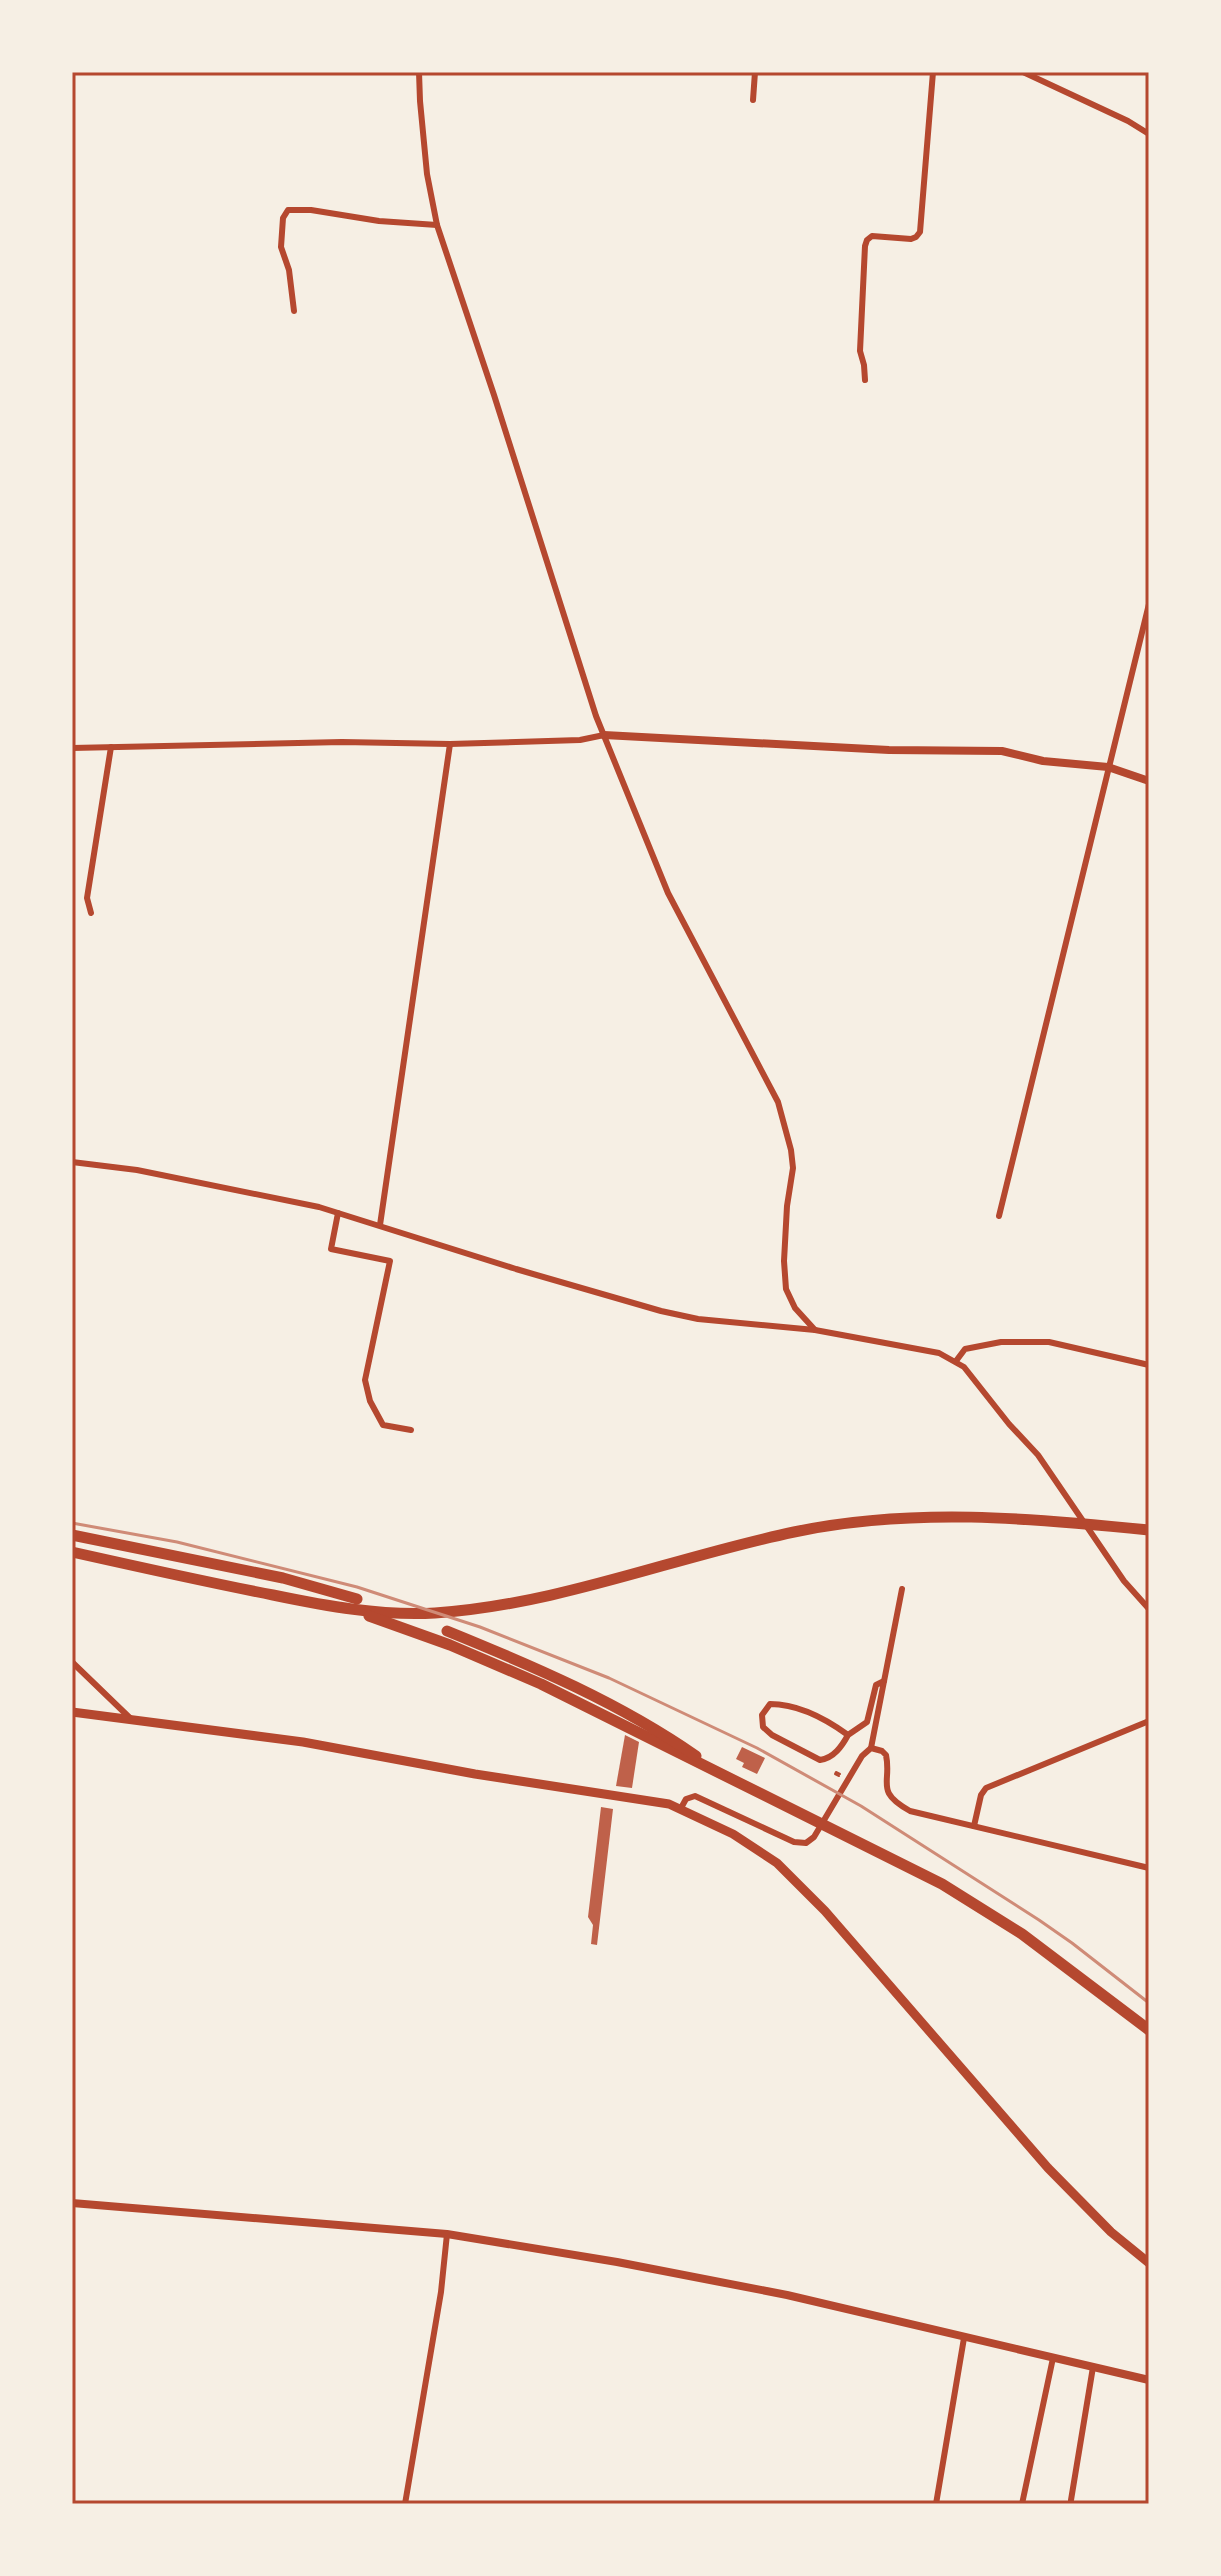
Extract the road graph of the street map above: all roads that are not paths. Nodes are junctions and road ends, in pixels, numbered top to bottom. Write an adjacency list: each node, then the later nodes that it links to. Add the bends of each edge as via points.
1 (419, 72): 7 (street)
2 (755, 72): 5 (street)
3 (933, 72): 9 (street, via 920,232 911,239 872,236 865,246 860,351)
4 (1023, 72): 6 (street)
5 (753, 100)
6 (1149, 134)
7 (437, 225): 8 (street, via 288,210 281,247); 11 (street)
8 (294, 311)
9 (865, 380)
10 (1149, 604): 15 (street)
11 (604, 735): 12 (street); 15 (street, via 1002,751); 22 (street, via 668,893 778,1102 793,1168 786,1289)
12 (450, 744): 13 (street); 21 (street)
13 (111, 747): 14 (street); 17 (street, via 87,898)
14 (72, 748)
15 (1108, 767): 16 (street); 20 (street)
16 (1149, 781)
17 (91, 913)
18 (72, 1162): 19 (street, via 137,1170)
19 (338, 1213): 21 (street); 25 (street, via 331,1249 390,1261 365,1385 383,1425)
20 (999, 1216)
21 (380, 1225): 22 (street, via 661,1311)
22 (815, 1330): 23 (street, via 939,1353)
23 (956, 1361): 24 (street, via 965,1349 1049,1342); 32 (street, via 1038,1455)
24 (1149, 1365)
25 (411, 1430)
26 (1149, 1530): 31 (highway, via 968,1516 840,1523 483,1608 406,1614)
27 (72, 1535): 30 (highway, via 283,1578)
28 (72, 1552): 31 (highway)
29 (902, 1589): 35 (street)
30 (357, 1599)
31 (345, 1608): 41 (highway, via 495,1663)
32 (1149, 1609)
33 (447, 1631): 41 (highway, via 626,1713)
34 (72, 1662): 37 (street)
35 (884, 1681): 39 (street, via 876,1685 867,1722); 40 (street)
36 (72, 1712): 37 (main road)
37 (130, 1718): 42 (main road, via 303,1742)
38 (1149, 1721): 43 (street, via 986,1788)
39 (848, 1735): 39 (street, via 782,1704 770,1704 762,1715 763,1727 772,1735 820,1760 829,1759)
40 (871, 1748): 42 (street, via 806,1843 695,1796); 43 (street, via 886,1755 886,1787 896,1801 920,1814)
41 (723, 1774): 45 (highway, via 965,1898 1049,1953)
42 (681, 1808): 48 (main road, via 777,1863 1048,2168)
43 (974, 1826): 44 (street)
44 (1149, 1868)
45 (1149, 2030)
46 (72, 2203): 47 (street)
47 (447, 2234): 49 (street, via 787,2295); 54 (street)
48 (1149, 2263)
49 (964, 2338): 50 (street); 55 (street)
50 (1053, 2358): 51 (street); 56 (street)
51 (1093, 2367): 52 (street); 53 (street)
52 (1149, 2380)
53 (1071, 2500)
54 (405, 2504)
55 (936, 2504)
56 (1022, 2504)

